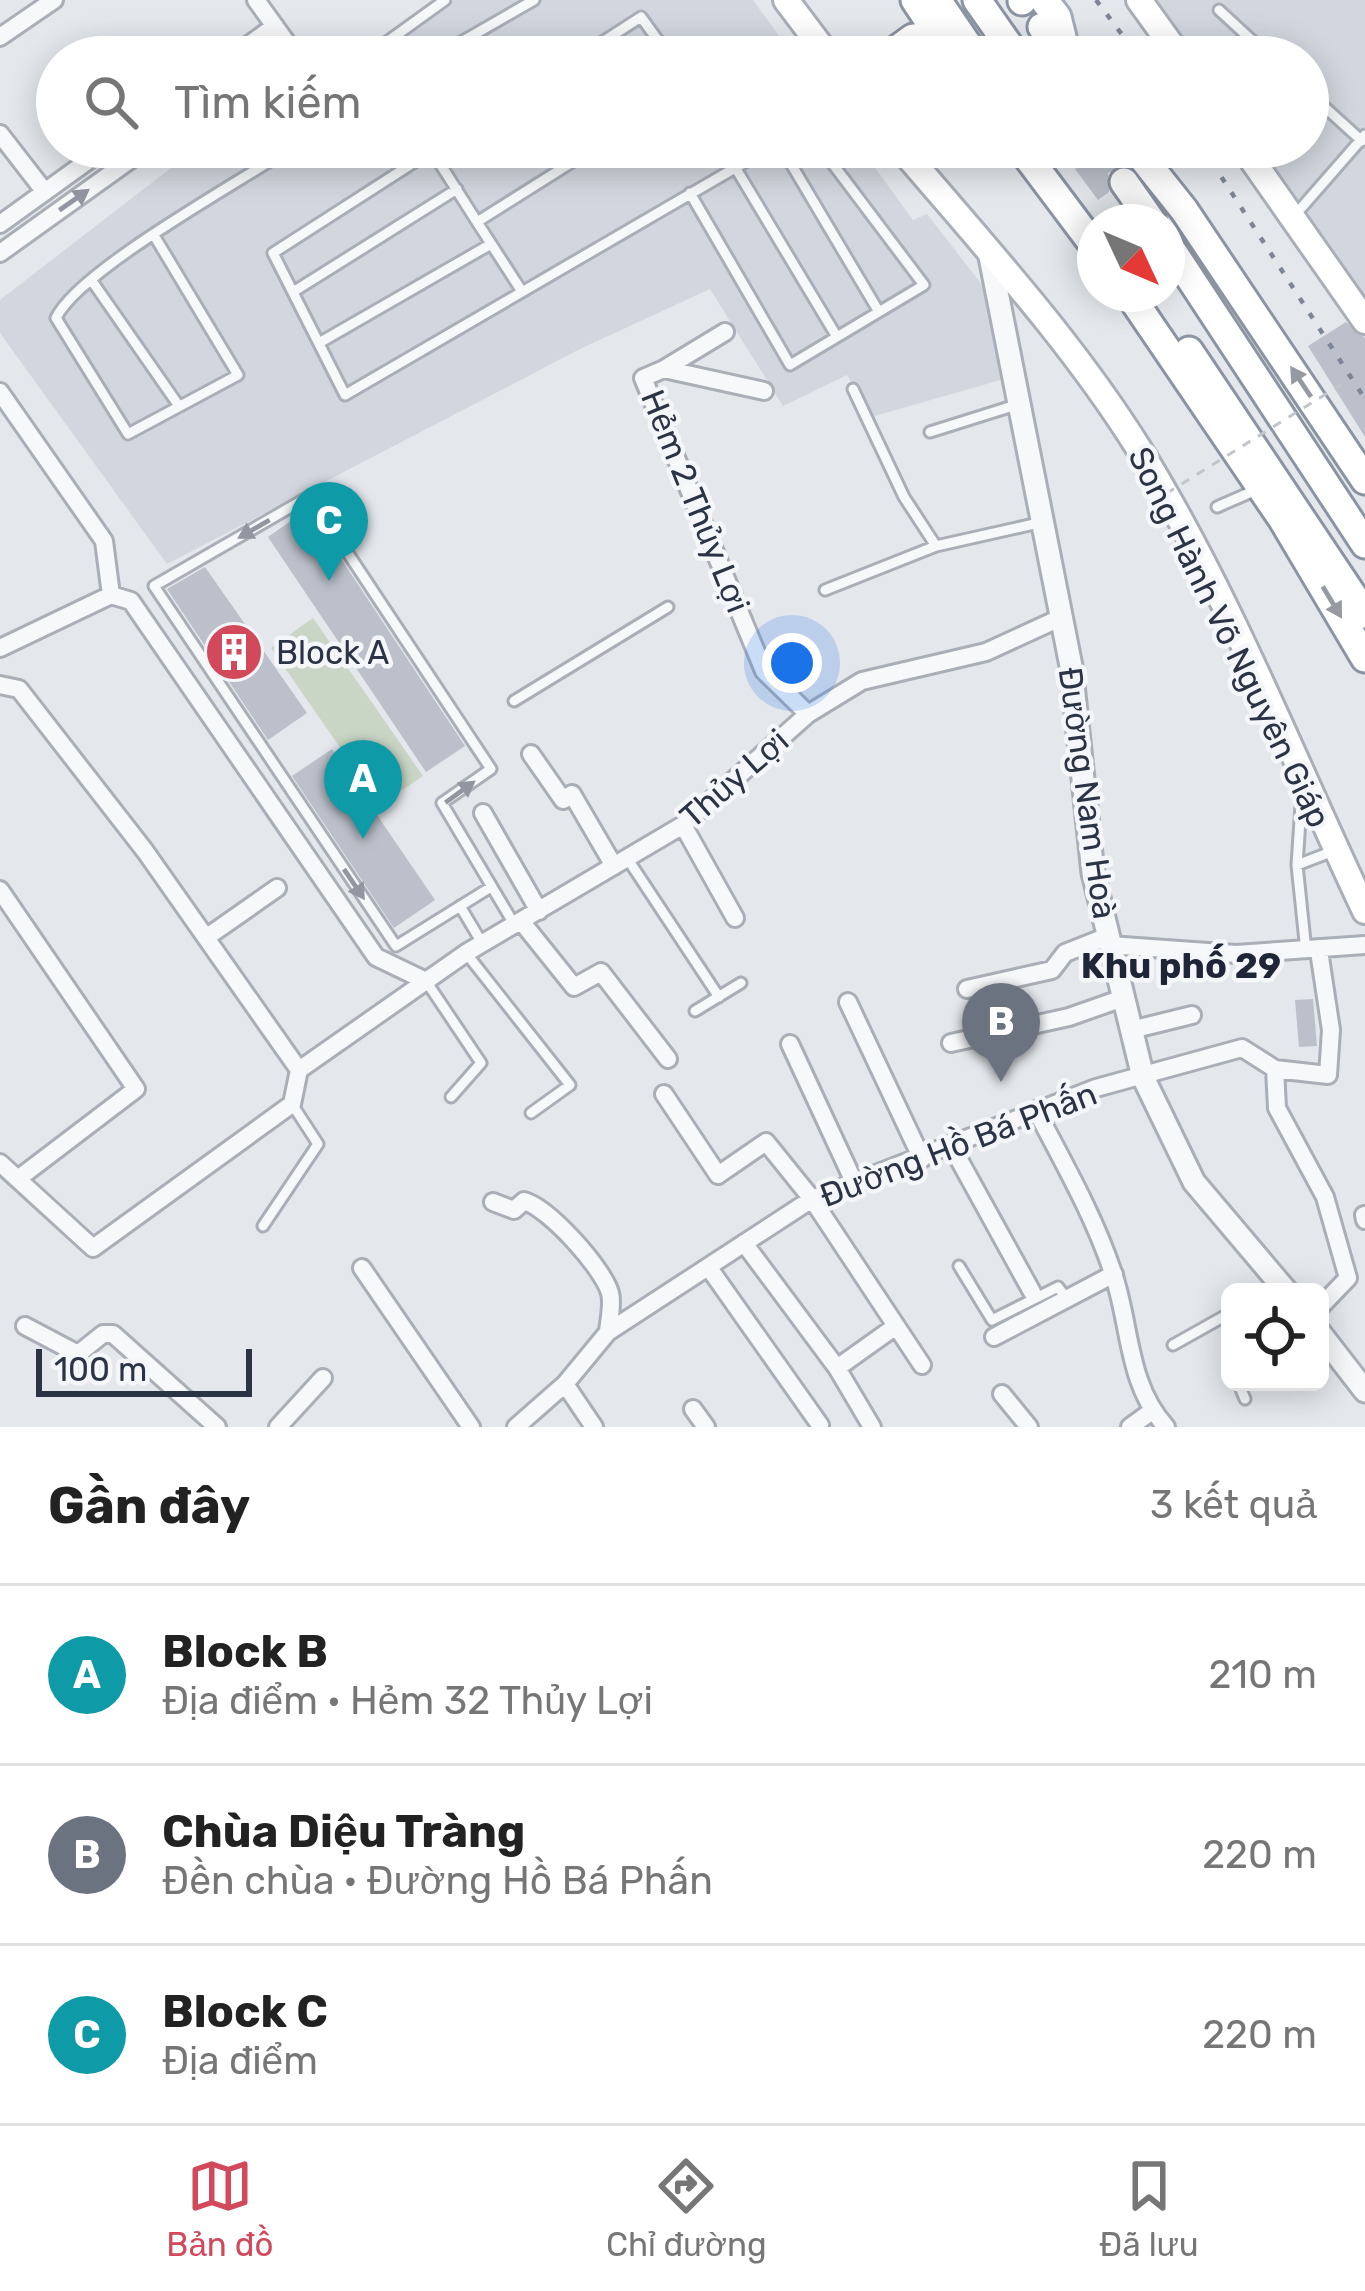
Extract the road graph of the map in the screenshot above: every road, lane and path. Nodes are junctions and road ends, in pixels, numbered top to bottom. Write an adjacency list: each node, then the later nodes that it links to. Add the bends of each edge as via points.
1 (54, 0): 25 (street)
2 (256, 0): 11 (street)
3 (445, 0): 14 (lane)
4 (534, 0): 15 (lane)
5 (786, 0): 18 (main road)
6 (915, 0): 19 (highway)
7 (937, 0): 20 (highway); 21 (highway)
8 (976, 0): 22 (highway)
9 (1139, 0): 23 (main road)
10 (1219, 10): 24 (lane)
11 (275, 26): 12 (street); 13 (street)
12 (261, 36)
13 (280, 36)
14 (395, 36)
15 (471, 36)
16 (612, 36): 17 (lane, via 641,17)
17 (655, 36)
18 (813, 36)
19 (933, 36)
20 (940, 36)
21 (962, 36)
22 (1002, 36)
23 (1162, 36)
24 (1247, 36)
25 (0, 37)
26 (1329, 110): 28 (lane)
27 (0, 134): 46 (street)
28 (1364, 140): 53 (lane)
29 (78, 168): 46 (street)
30 (119, 168): 60 (street, one-way to 30)
31 (260, 168): 57 (lane)
32 (405, 168): 64 (lane, via 273,253)
33 (445, 168): 45 (lane)
34 (563, 168): 54 (lane)
35 (734, 168): 47 (lane)
36 (737, 168): 71 (lane)
37 (793, 168): 66 (lane)
38 (836, 168): 66 (lane, via 924,285)
39 (919, 168): 59 (main road, Song Hành Võ Nguyên Giáp)
40 (1036, 168): 55 (highway)
41 (1056, 168): 48 (highway)
42 (1151, 168): 50 (highway)
43 (1257, 168): 53 (main road)
44 (1124, 182): 49 (highway)
45 (457, 189): 54 (lane); 64 (lane)
46 (45, 192): 56 (street)
47 (690, 193): 63 (lane); 71 (lane, via 790,364)
48 (1083, 204)
49 (1139, 204)
50 (1179, 204)
51 (1185, 211): 81 (highway, one-way to 51)
52 (1185, 214): 65 (highway)
53 (1292, 218): 69 (main road)
54 (477, 222): 58 (lane)
55 (1077, 223)
56 (0, 224)
57 (155, 237): 62 (lane); 79 (lane, via 238,375)
58 (491, 244): 63 (lane); 72 (lane)
59 (989, 252): 78 (street, Đường Nam Hoà); 99 (main road, Song Hành Võ Nguyên Giáp, via 1141,451)
60 (0, 253)
61 (1185, 268): 65 (highway)
62 (92, 281): 79 (lane); 79 (lane, via 56,318 128,434)
63 (521, 290): 72 (lane, via 345,395)
64 (293, 292): 72 (lane)
65 (1207, 299): 86 (highway)
66 (879, 312): 71 (lane)
67 (1141, 312): 82 (highway)
68 (1161, 312): 91 (highway)
69 (1365, 320)
70 (725, 332): 73 (street)
71 (837, 337)
72 (319, 343)
73 (664, 369): 76 (street, Hẻm 2 Thủy Lợi); 97 (street, Hẻm 2 Thủy Lợi, via 643,378 764,671)
74 (1342, 384): 83 (path, bridge)
75 (853, 389): 87 (lane)
76 (764, 391)
77 (0, 392): 89 (street, via 104,541)
78 (1021, 403): 80 (lane); 85 (street, Đường Nam Hoà)
79 (179, 406)
80 (930, 432)
81 (1365, 480)
82 (1261, 488): 84 (lane); 94 (highway, one-way to 94)
83 (1150, 503)
84 (1217, 507)
85 (1043, 522): 87 (lane); 92 (street, Đường Nam Hoà)
86 (1365, 544)
87 (936, 546): 88 (lane)
88 (825, 590)
89 (111, 595): 93 (street); 118 (street, via 131,601 376,957)
90 (668, 607): 96 (lane)
91 (1365, 614)
92 (1060, 618): 97 (street, Thủy Lợi, via 986,652 881,672); 114 (street, Đường Nam Hoà)
93 (0, 648)
94 (1365, 658)
95 (0, 685): 113 (street, via 19,689)
96 (514, 701)
97 (808, 714): 101 (street, Thủy Lợi)
98 (531, 754): 103 (street)
99 (1303, 780): 102 (main road, Song Hành Võ Nguyên Giáp); 104 (lane)
100 (483, 813): 109 (street)
101 (682, 826): 103 (street, Thủy Lợi); 111 (street)
102 (1336, 850): 104 (lane); 110 (main road, Song Hành Võ Nguyên Giáp)
103 (621, 862): 109 (street, Thủy Lợi); 121 (lane)
104 (1297, 866): 117 (lane)
105 (491, 887): 108 (lane); 108 (lane, one-way to 108, via 442,803 491,769 310,496 154,586 396,946); 112 (lane)
106 (277, 888): 113 (street)
107 (0, 890): 141 (street, via 136,1089)
108 (460, 906): 116 (lane)
109 (539, 910): 112 (street, Thủy Lợi)
110 (1365, 911)
111 (735, 918)
112 (518, 922): 116 (street, Thủy Lợi); 129 (street, via 574,987 601,972)
113 (207, 937): 130 (street)
114 (1108, 940): 117 (street, via 1236,954); 120 (street, via 1065,953 1052,970); 122 (street, Đường Nam Hoà)
115 (1365, 945): 117 (street)
116 (474, 948): 118 (street, Thủy Lợi); 137 (lane, via 570,1084)
117 (1312, 951): 131 (street, Đường Hồ Bá Phấn, via 1331,1030 1328,1075)
118 (426, 981): 130 (street, Thủy Lợi); 134 (lane, via 482,1063)
119 (741, 983): 121 (lane)
120 (967, 989)
121 (719, 997): 124 (lane)
122 (1123, 998): 126 (street, Đường Nam Hoà); 127 (street)
123 (848, 1002): 139 (street)
124 (695, 1011)
125 (1192, 1015): 126 (street)
126 (1131, 1030): 132 (street, Đường Nam Hoà)
127 (951, 1043)
128 (790, 1044): 142 (street)
129 (668, 1059)
130 (299, 1070): 135 (street)
131 (1275, 1070): 132 (street, Đường Hồ Bá Phấn, via 1242,1048); 153 (street, via 1277,1108 1325,1197 1348,1278)
132 (1143, 1077): 136 (street, Đường Hồ Bá Phấn); 151 (street, Đường Nam Hoà, via 1194,1182)
133 (664, 1094): 143 (street, via 718,1175 766,1142)
134 (451, 1097)
135 (292, 1104): 141 (street, via 93,1248); 145 (lane, via 318,1144)
136 (1036, 1110): 138 (street, Đường Hồ Bá Phấn); 150 (street)
137 (531, 1113)
138 (952, 1147): 139 (street, Đường Hồ Bá Phấn); 152 (street)
139 (922, 1159): 142 (street, Đường Hồ Bá Phấn)
140 (0, 1163): 141 (street)
141 (19, 1178)
142 (855, 1184): 143 (street, Đường Hồ Bá Phấn)
143 (812, 1199): 146 (street, Đường Hồ Bá Phấn); 157 (street)
144 (493, 1202): 158 (street, via 514,1210 524,1202 542,1206 570,1234 610,1292)
145 (263, 1226)
146 (744, 1243): 149 (street, Đường Hồ Bá Phấn); 163 (street)
147 (959, 1266): 154 (lane, via 992,1320 1058,1287)
148 (362, 1268): 175 (street)
149 (709, 1268): 158 (street, Đường Hồ Bá Phấn); 172 (street)
150 (1114, 1274): 154 (street); 171 (street, via 1133,1366)
151 (1274, 1283)
152 (1032, 1292)
153 (1329, 1297)
154 (1066, 1298): 159 (street)
155 (1221, 1318): 160 (lane)
156 (25, 1326): 173 (street, via 78,1354 113,1334)
157 (896, 1326): 162 (street); 163 (street)
158 (608, 1332): 165 (street, Đường Hồ Bá Phấn)
159 (994, 1337)
160 (1173, 1345)
161 (1329, 1345): 167 (street)
162 (922, 1365)
163 (837, 1368): 179 (street)
164 (322, 1378): 174 (street)
165 (565, 1384): 176 (street, Đường Hồ Bá Phấn); 177 (street)
166 (1242, 1391): 169 (lane)
167 (1365, 1391)
168 (1002, 1394): 180 (street)
169 (1245, 1400)
170 (693, 1409): 178 (street)
171 (1152, 1411): 181 (street); 182 (street)
172 (820, 1425)
173 (217, 1427)
174 (278, 1427)
175 (471, 1427)
176 (516, 1427)
177 (594, 1427)
178 (706, 1427)
179 (872, 1427)
180 (1029, 1427)
181 (1130, 1427)
182 (1166, 1427)

